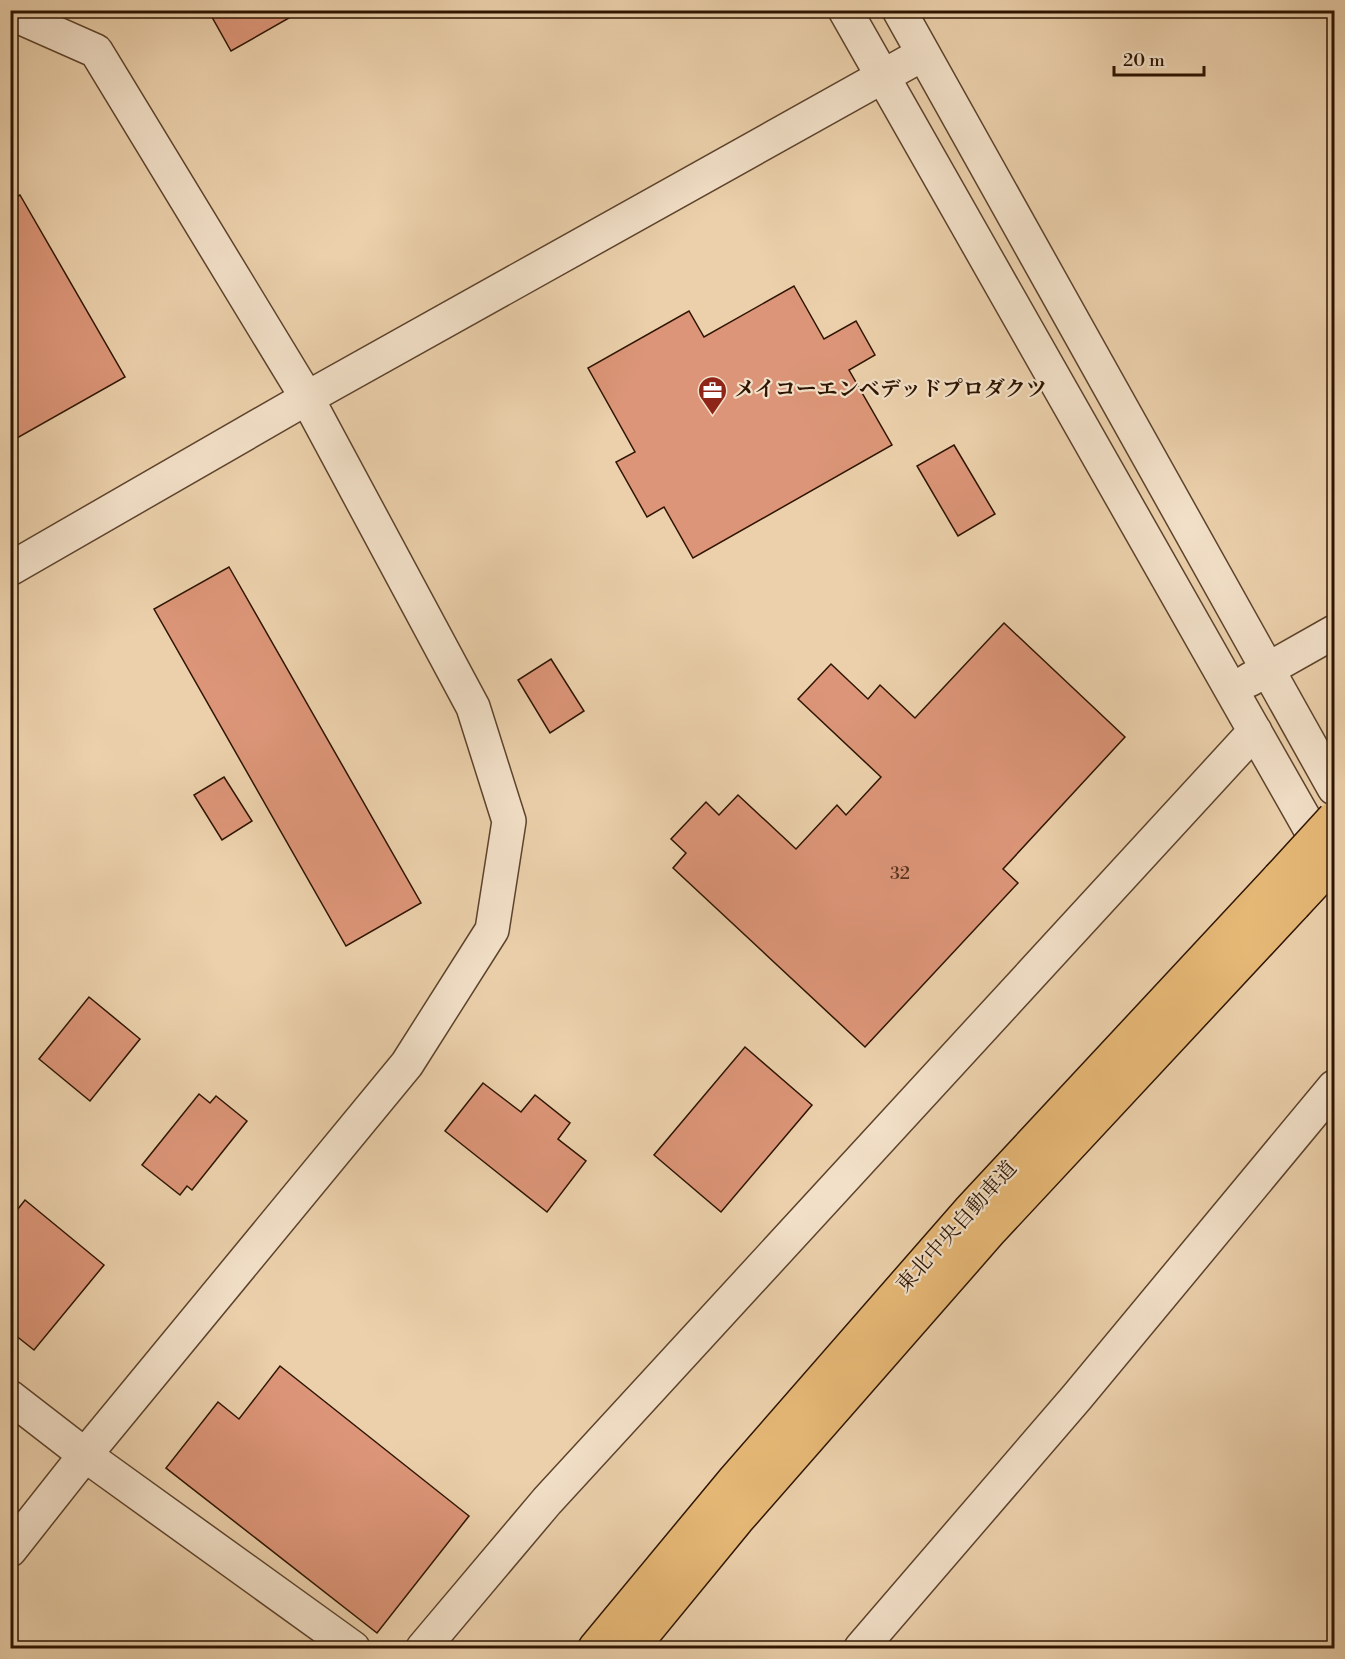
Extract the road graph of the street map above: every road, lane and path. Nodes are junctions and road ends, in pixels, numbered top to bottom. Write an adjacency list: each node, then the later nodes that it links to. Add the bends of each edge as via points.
1 (845, 10): 5 (street)
2 (899, 10): 4 (street)
3 (10, 13): 6 (street, via 96,51)
4 (923, 54): 5 (street); 9 (street)
5 (883, 76): 6 (street); 10 (street)
6 (308, 398): 7 (street); 19 (street, via 472,707 509,821 492,930 407,1064)
7 (10, 569)
8 (1335, 632): 9 (street)
9 (1268, 669): 10 (street); 12 (street)
10 (1232, 690): 11 (street)
11 (1255, 731): 15 (street); 22 (street, via 547,1501)
12 (1335, 788)
13 (1335, 818): 16 (highway, 東北中央自動車道, bridge)
14 (1335, 861): 16 (highway, 東北中央自動車道, bridge)
15 (1335, 872)
16 (1287, 891): 23 (highway, 東北中央自動車道, via 969,1211 735,1479); 24 (highway, 東北中央自動車道, via 737,1520)
17 (1335, 1087): 25 (street)
18 (10, 1397): 19 (street)
19 (85, 1455): 20 (street); 21 (street)
20 (10, 1550)
21 (353, 1648)
22 (423, 1648)
23 (595, 1648)
24 (632, 1648)
25 (861, 1648)

